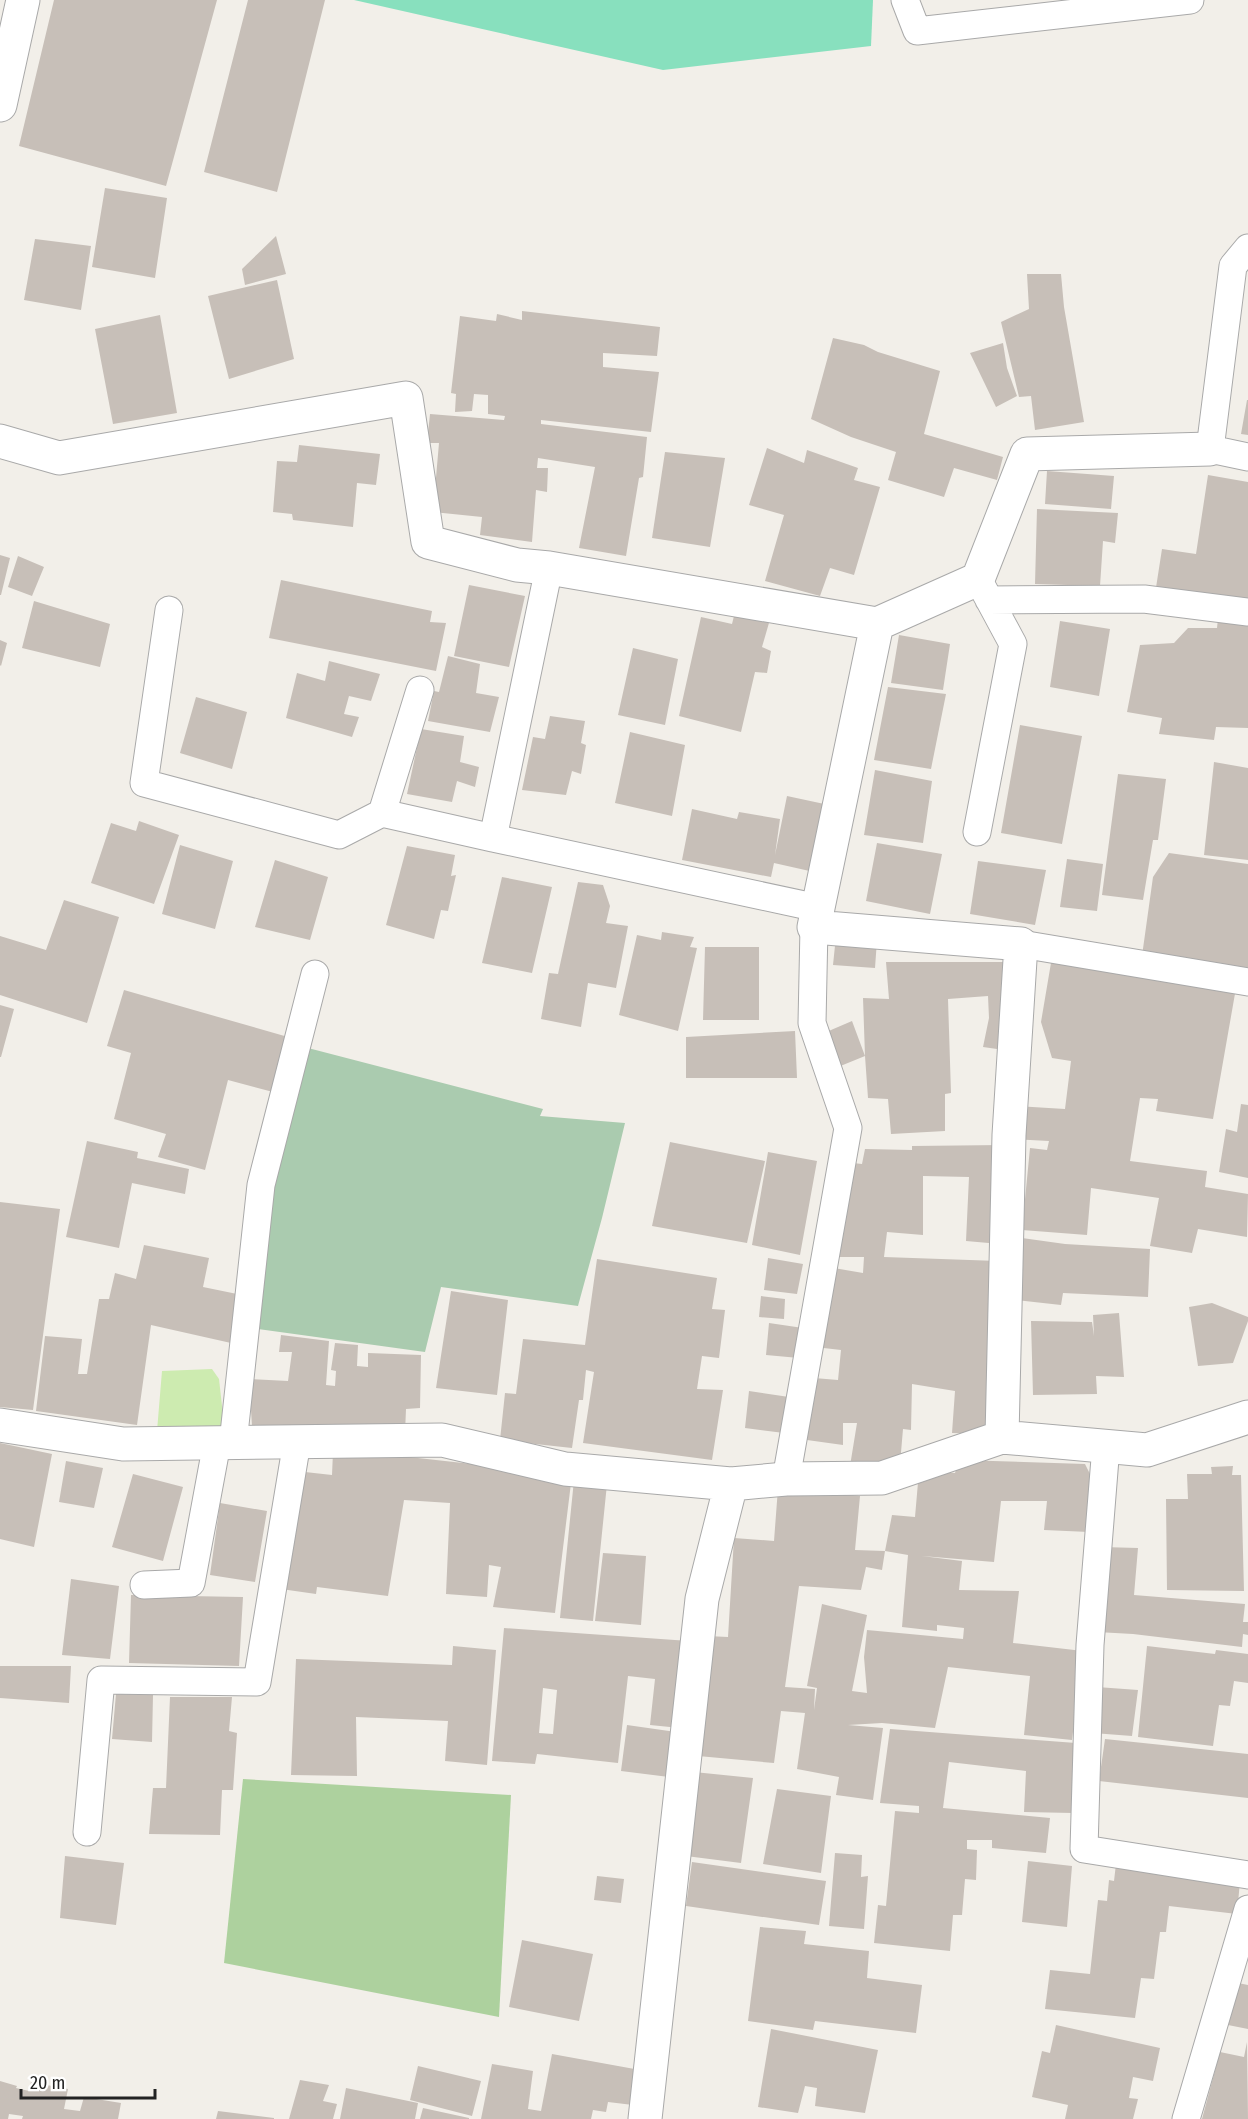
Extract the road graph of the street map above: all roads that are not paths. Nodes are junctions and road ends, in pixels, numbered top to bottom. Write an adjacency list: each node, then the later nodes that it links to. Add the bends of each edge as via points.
1 (23, 0): 4 (street)
2 (905, 0): 3 (lane, via 917,32)
3 (1190, 0)
4 (0, 105)
5 (1248, 248): 7 (lane, via 1233,266)
6 (0, 441): 9 (street, via 59,458 406,398 428,542 517,565)
7 (1210, 449): 8 (lane); 10 (street, via 1027,454)
8 (1248, 458)
9 (549, 568): 13 (street); 17 (lane)
10 (984, 590): 12 (lane, via 1144,599); 13 (street); 16 (lane, via 1013,644)
11 (169, 610): 15 (lane, via 144,783 339,835)
12 (1248, 612)
13 (877, 624): 18 (street)
14 (420, 690): 15 (lane)
15 (382, 813): 17 (lane)
16 (977, 832)
17 (493, 838): 18 (lane)
18 (816, 918): 19 (street); 28 (lane, via 813,1023 848,1128)
19 (1021, 944): 21 (lane); 24 (street, via 1009,1135)
20 (315, 974): 26 (lane, via 261,1185)
21 (1248, 982)
22 (1248, 1417): 27 (street, via 1147,1450)
23 (0, 1425): 26 (street, via 123,1444)
24 (1002, 1437): 27 (street); 28 (street, via 882,1478)
25 (297, 1442): 26 (street); 29 (street, via 442,1440 565,1469); 31 (lane, via 257,1682 101,1680)
26 (225, 1443): 30 (lane, via 191,1584)
27 (1106, 1446): 32 (lane, via 1090,1645 1084,1849)
28 (786, 1479): 29 (street)
29 (731, 1484): 34 (street, via 702,1599)
30 (144, 1585)
31 (87, 1832)
32 (1248, 1875)
33 (1248, 1909): 35 (lane)
34 (645, 2119)
35 (1186, 2119)

